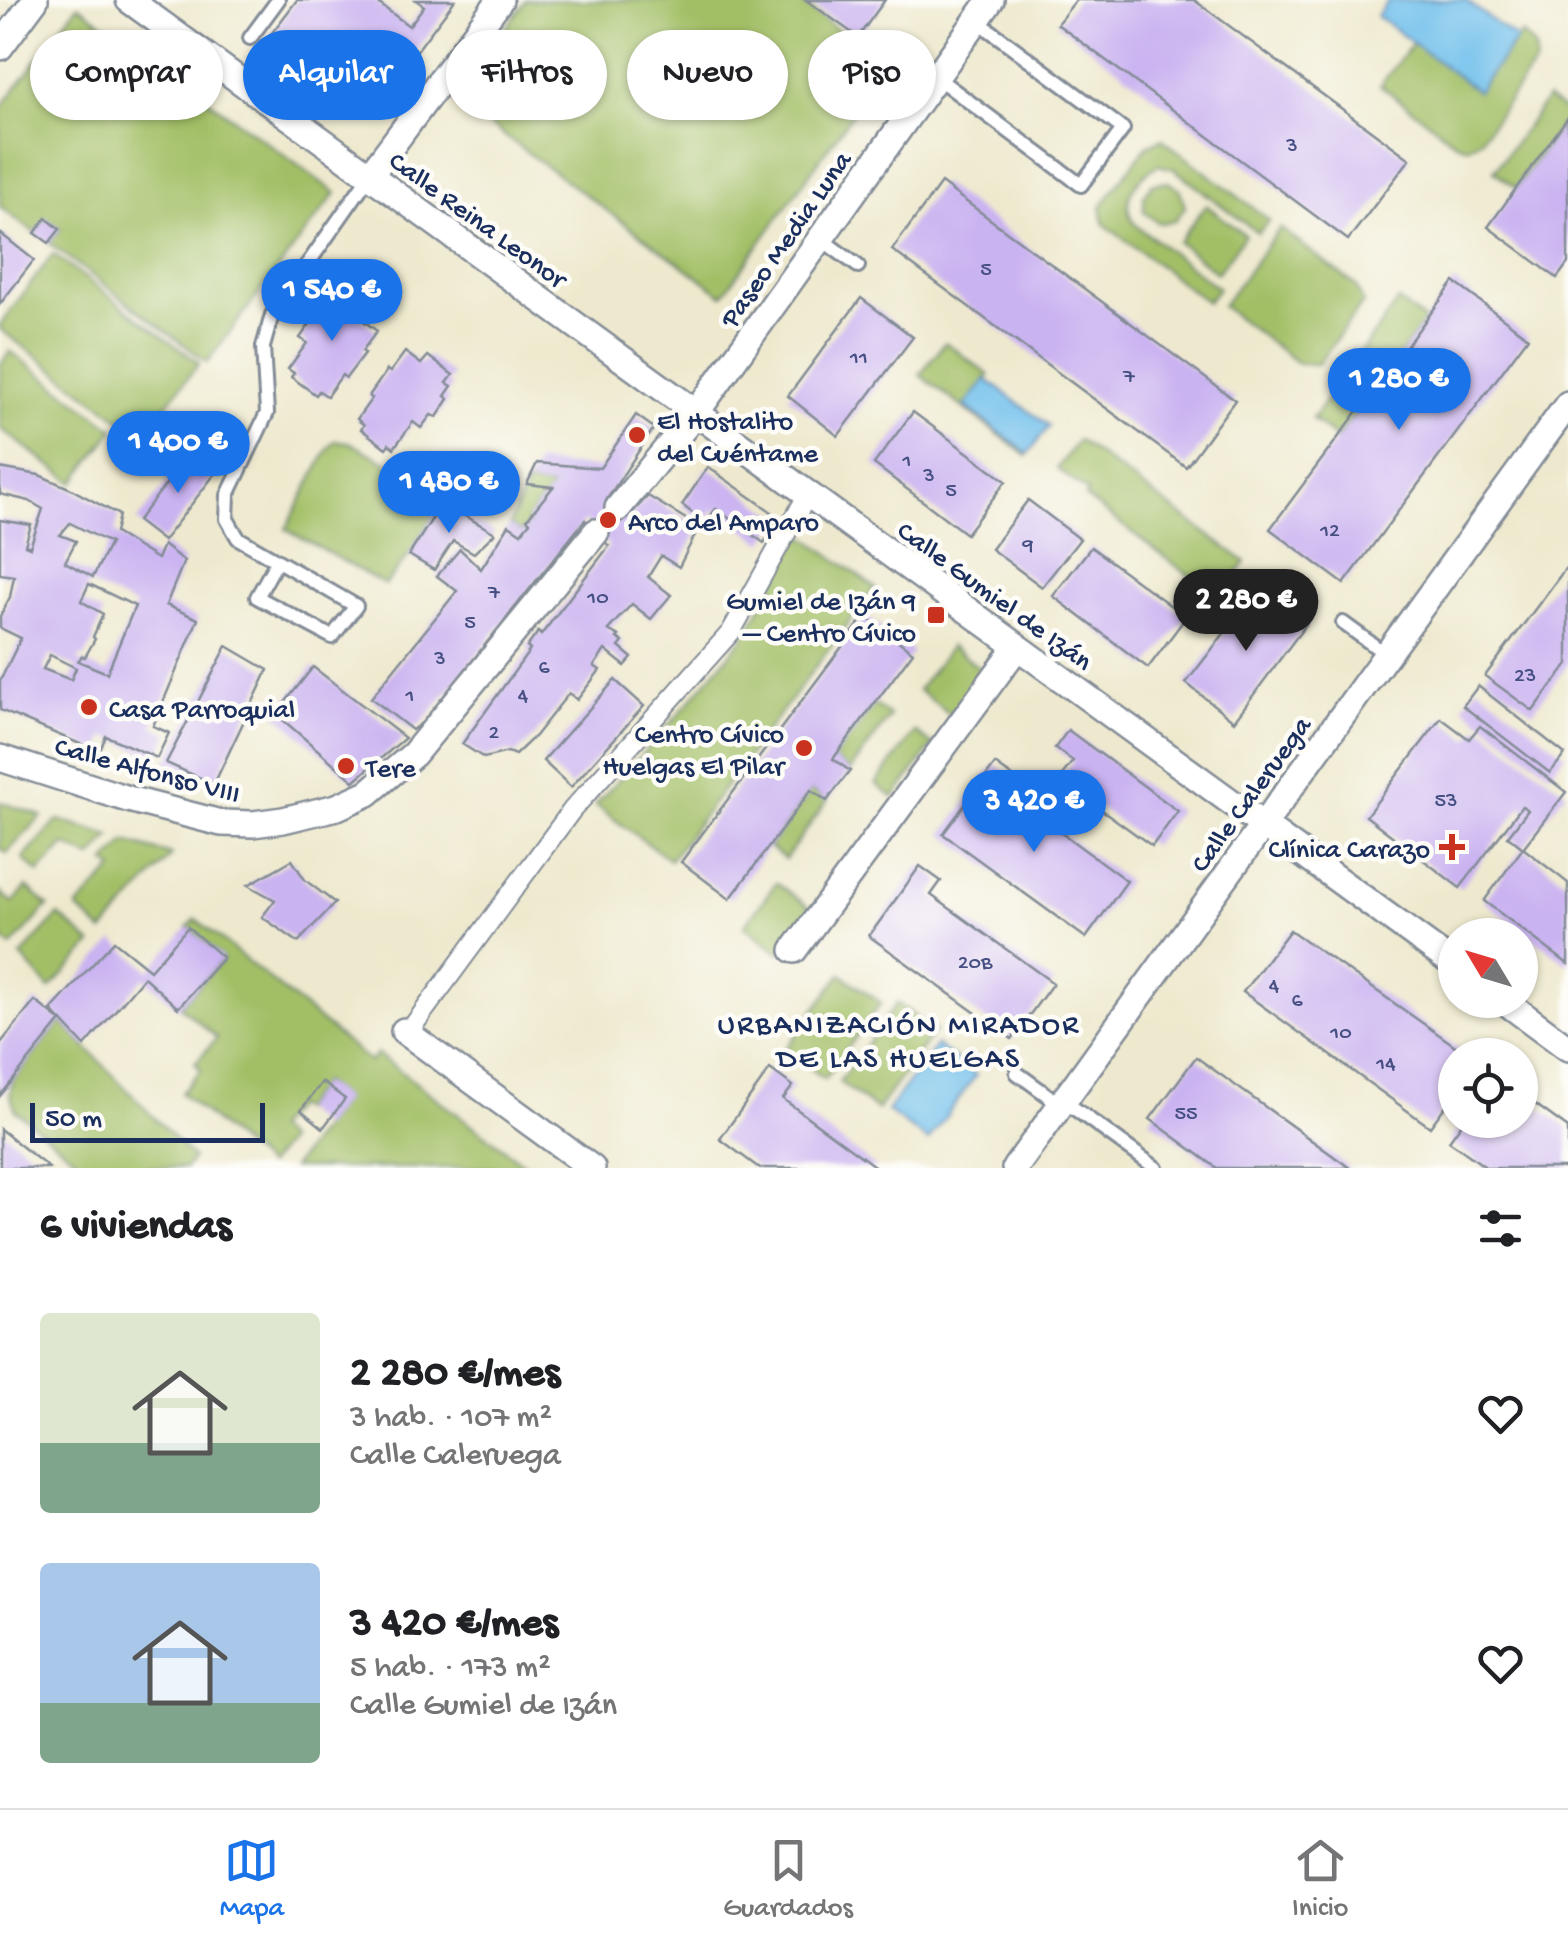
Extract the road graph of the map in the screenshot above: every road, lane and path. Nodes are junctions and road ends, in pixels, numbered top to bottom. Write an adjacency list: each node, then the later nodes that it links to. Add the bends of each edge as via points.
1 (36, 0): 7 (street)
2 (129, 0): 10 (street, Calle Reina Leonor)
3 (278, 0): 6 (lane)
4 (500, 0): 10 (street)
5 (983, 10): 8 (street, Paseo Media Luna); 8 (lane, via 1123,129 1081,185)
6 (256, 30)
7 (0, 47)
8 (936, 77)
9 (905, 120): 11 (street, Paseo Media Luna)
10 (370, 176): 14 (street, Calle Reina Leonor); 18 (lane, via 272,315 263,347 267,413 228,495 227,519 238,538)
11 (821, 239): 12 (lane); 14 (street, Paseo Media Luna)
12 (858, 266)
13 (1568, 404): 21 (street, Calle Caleruega)
14 (696, 413): 15 (street, Calle Gumiel de Izán); 16 (street, Paseo Media Luna)
15 (808, 494): 20 (street, Calle Gumiel de Izán); 27 (street, via 731,632 572,810)
16 (618, 508)
17 (596, 532): 22 (street, Calle Alfonso VIII, via 414,754 368,793 338,806 282,820 206,820)
18 (277, 561): 18 (lane, via 356,606 332,637 257,598)
19 (1344, 623): 21 (lane)
20 (1017, 647): 23 (street, Calle Gumiel de Izán); 24 (street)
21 (1387, 655): 23 (street, Calle Caleruega)
22 (0, 758)
23 (1263, 826): 25 (street, Calle Gumiel de Izán); 30 (street, Calle Caleruega)
24 (794, 950)
25 (1438, 954)
26 (1527, 1018): 28 (street)
27 (406, 1032): 31 (street)
28 (1568, 1048)
29 (1017, 1073): 30 (lane)
30 (1062, 1102): 32 (street, Calle Caleruega); 33 (lane)
31 (592, 1168)
32 (1014, 1168)
33 (1156, 1168)

